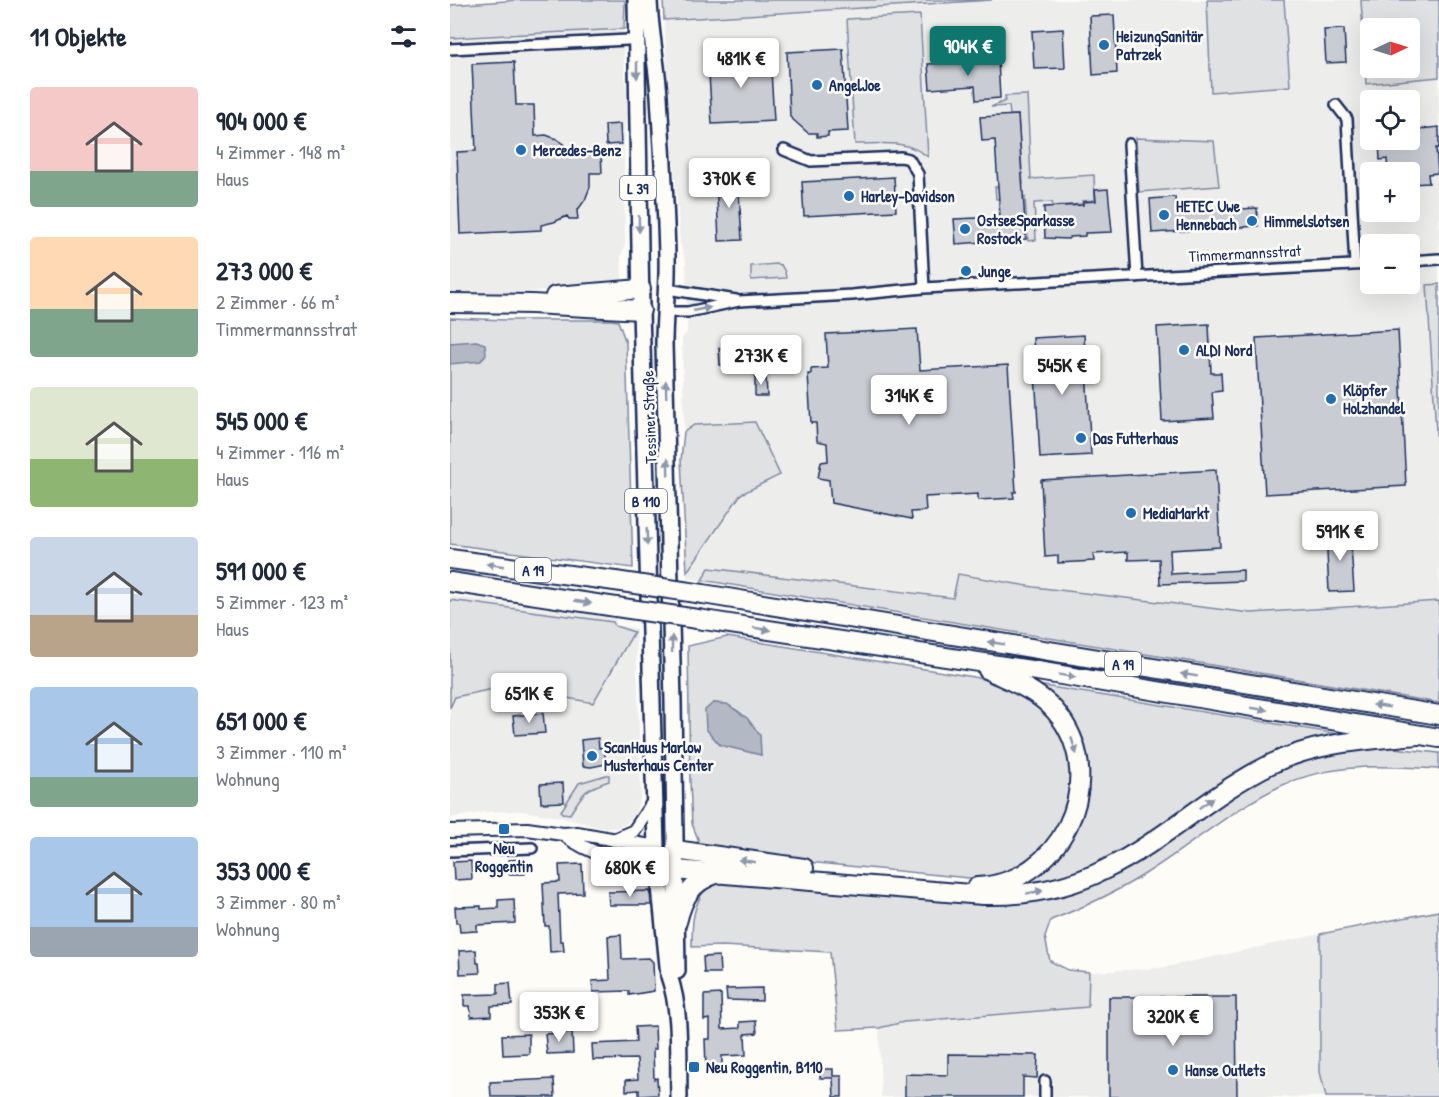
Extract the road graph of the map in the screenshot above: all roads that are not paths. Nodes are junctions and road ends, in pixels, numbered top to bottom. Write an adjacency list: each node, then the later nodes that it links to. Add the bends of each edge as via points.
1 (636, 0): 3 (main road, Tessiner Straße / L 39)
2 (649, 0): 3 (main road, Tessiner Straße / L 39)
3 (643, 17): 15 (main road, Tessiner Straße / L 39, one-way to 15); 16 (main road, Tessiner Straße / L 39, via 658,81)
4 (628, 40): 5 (street)
5 (450, 49)
6 (1336, 105): 11 (street, via 1347,119)
7 (1129, 144): 13 (street)
8 (784, 150): 14 (street, via 811,161 909,159 918,174)
9 (1439, 259): 10 (street)
10 (1420, 260)
11 (1355, 265): 12 (street, Timmermannsstrat); 13 (street, Timmermannsstrat)
12 (1360, 265)
13 (1137, 277): 14 (street, Timmermannsstrat)
14 (924, 288): 17 (street, Timmermannsstrat)
15 (641, 289): 16 (main road, Timmermannsstrat); 19 (highway); 20 (main road, Tessiner Straße / L 39)
16 (668, 289): 17 (street, Timmermannsstrat); 21 (main road, Tessiner Straße / L 39)
17 (739, 301): 21 (street, Timmermannsstrat, one-way to 17, via 688,312)
18 (450, 303): 19 (highway)
19 (475, 303): 20 (highway)
20 (641, 310): 21 (main road); 28 (main road, Tessiner Straße / B 110, one-way to 28)
21 (664, 312): 34 (main road, Tessiner Straße / B 110, one-way to 21)
22 (450, 559): 25 (highway, A 19, one-way to 22, bridge, via 703,594)
23 (450, 582): 24 (highway, A 19, one-way to 24, bridge)
24 (967, 661): 26 (highway, A 19, one-way to 26); 34 (highway, one-way to 34, via 1028,688 1046,701 1061,718 1076,751 1080,790 1070,825 1045,859 1032,868 1012,879 978,887)
25 (1439, 715)
26 (1417, 735): 27 (highway, A 19); 37 (highway, one-way to 26, via 983,895 1029,894 1106,869 1243,778 1274,763 1318,747)
27 (1439, 738)
28 (654, 801): 31 (street, via 634,831); 33 (main road, Tessiner Straße / B 110)
29 (450, 831): 30 (street, via 527,830)
30 (563, 834): 31 (street, via 578,833); 36 (street, via 574,843 606,856)
31 (612, 841): 33 (street)
32 (532, 848): 35 (street)
33 (656, 848): 34 (main road); 36 (main road, B 110)
34 (675, 850): 36 (main road, Tessiner Straße / B 110)
35 (450, 851)
36 (667, 869): 37 (highway); 38 (main road, B 110); 39 (main road, B 110, via 669,976)
37 (718, 873): 38 (highway, via 704,877 688,891)
38 (677, 922): 39 (main road, B 110)
39 (674, 991): 41 (main road, B 110)
40 (1045, 1081): 42 (street)
41 (679, 1097)
42 (1046, 1097)

